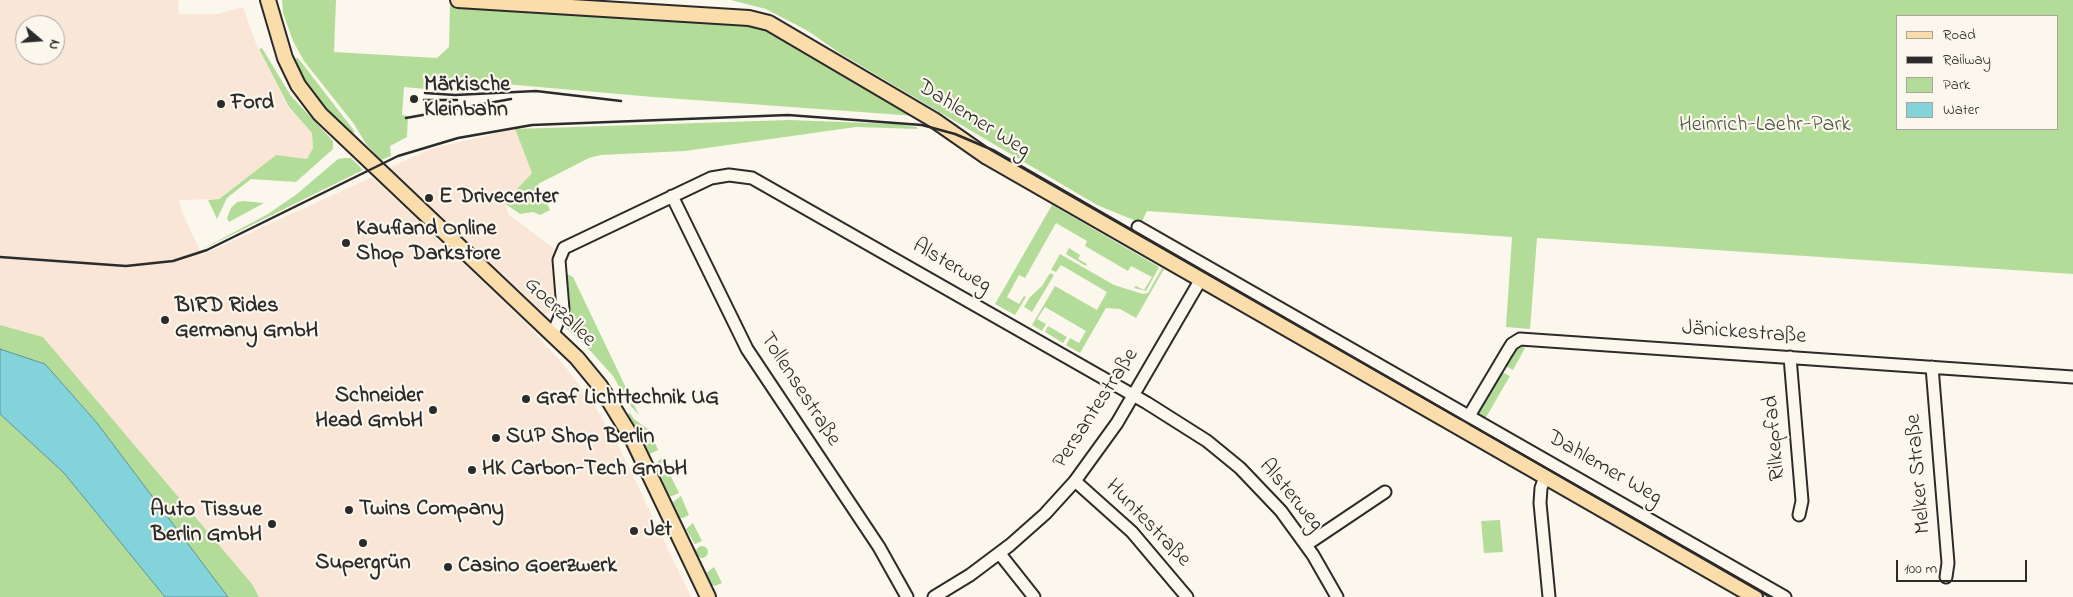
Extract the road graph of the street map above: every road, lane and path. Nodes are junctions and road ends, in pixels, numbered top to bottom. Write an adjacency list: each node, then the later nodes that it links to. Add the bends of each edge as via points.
1 (268, 0): 12 (main road, Goerzallee, via 285,58 298,85 316,109)
2 (458, 0): 6 (main road, Dahlemer Weg, via 758,20 780,29 925,114 987,157)
3 (672, 196): 12 (street, Alsterweg, via 564,248 559,260 563,309); 23 (street, Alsterweg, via 704,181 724,176 760,181); 44 (street, Tollensestraße, via 747,349 879,547)
4 (1138, 227): 5 (street, Dahlemer Weg)
5 (1172, 246): 6 (street); 7 (street, Dahlemer Weg)
6 (1165, 258): 8 (main road, Dahlemer Weg)
7 (1230, 278): 9 (street); 10 (street, Dahlemer Weg)
8 (1201, 279): 9 (main road, Dahlemer Weg); 23 (street, Persantestraße)
9 (1222, 292): 11 (main road, Dahlemer Weg)
10 (1295, 316): 11 (street); 13 (street, Dahlemer Weg)
11 (1287, 329): 16 (main road, Dahlemer Weg)
12 (552, 336): 43 (main road, Goerzallee, via 577,358 621,419)
13 (1357, 350): 15 (street, Dahlemer Weg); 16 (street)
14 (1790, 357): 17 (street, Jänickestraße); 27 (street, Jänickestraße, via 1520,339 1512,344); 34 (street, Rilkepfad, via 1802,501)
15 (1370, 358): 18 (street, Dahlemer Weg); 19 (street)
16 (1349, 364): 19 (main road, Dahlemer Weg)
17 (1932, 367): 20 (street, Jänickestraße); 41 (street, Melker Straße, via 1948,564)
18 (1393, 371): 21 (street); 22 (street, Dahlemer Weg)
19 (1362, 372): 21 (main road, Dahlemer Weg)
20 (2073, 378)
21 (1385, 385): 25 (main road, Dahlemer Weg)
22 (1417, 385): 24 (street, Dahlemer Weg); 25 (street)
23 (1134, 395): 32 (street, Persantestraße, via 1107,440); 37 (street, Alsterweg, via 1207,441 1240,469 1281,511)
24 (1434, 395): 26 (street); 27 (street, Dahlemer Weg)
25 (1409, 399): 26 (main road, Dahlemer Weg)
26 (1426, 408): 28 (main road, Dahlemer Weg)
27 (1469, 416): 28 (street, Jänickestraße); 29 (street, Dahlemer Weg)
28 (1462, 429): 30 (main road, Dahlemer Weg)
29 (1520, 446): 30 (street, Dahlemer Weg); 35 (street, Dahlemer Weg)
30 (1513, 458): 31 (main road, Dahlemer Weg)
31 (1546, 477): 36 (main road, Dahlemer Weg); 49 (street, via 1540,503)
32 (1075, 482): 39 (street, Persantestraße); 47 (street, Huntestraße, via 1132,532)
33 (1385, 492): 37 (street)
34 (1799, 515)
35 (1666, 529): 36 (street, Dahlemer Weg); 38 (street, Dahlemer Weg)
36 (1658, 542): 40 (main road, Dahlemer Weg)
37 (1306, 545): 48 (street, Alsterweg)
38 (1696, 545): 40 (street); 42 (street, Dahlemer Weg)
39 (1000, 554): 45 (street, Persantestraße); 46 (street)
40 (1688, 558): 50 (main road, Dahlemer Weg)
41 (1946, 577)
42 (1772, 594): 51 (street, Dahlemer Weg)
43 (708, 597)
44 (907, 597)
45 (934, 597)
46 (1034, 597)
47 (1187, 597)
48 (1337, 597)
49 (1549, 597)
50 (1755, 597)
51 (1785, 597)

